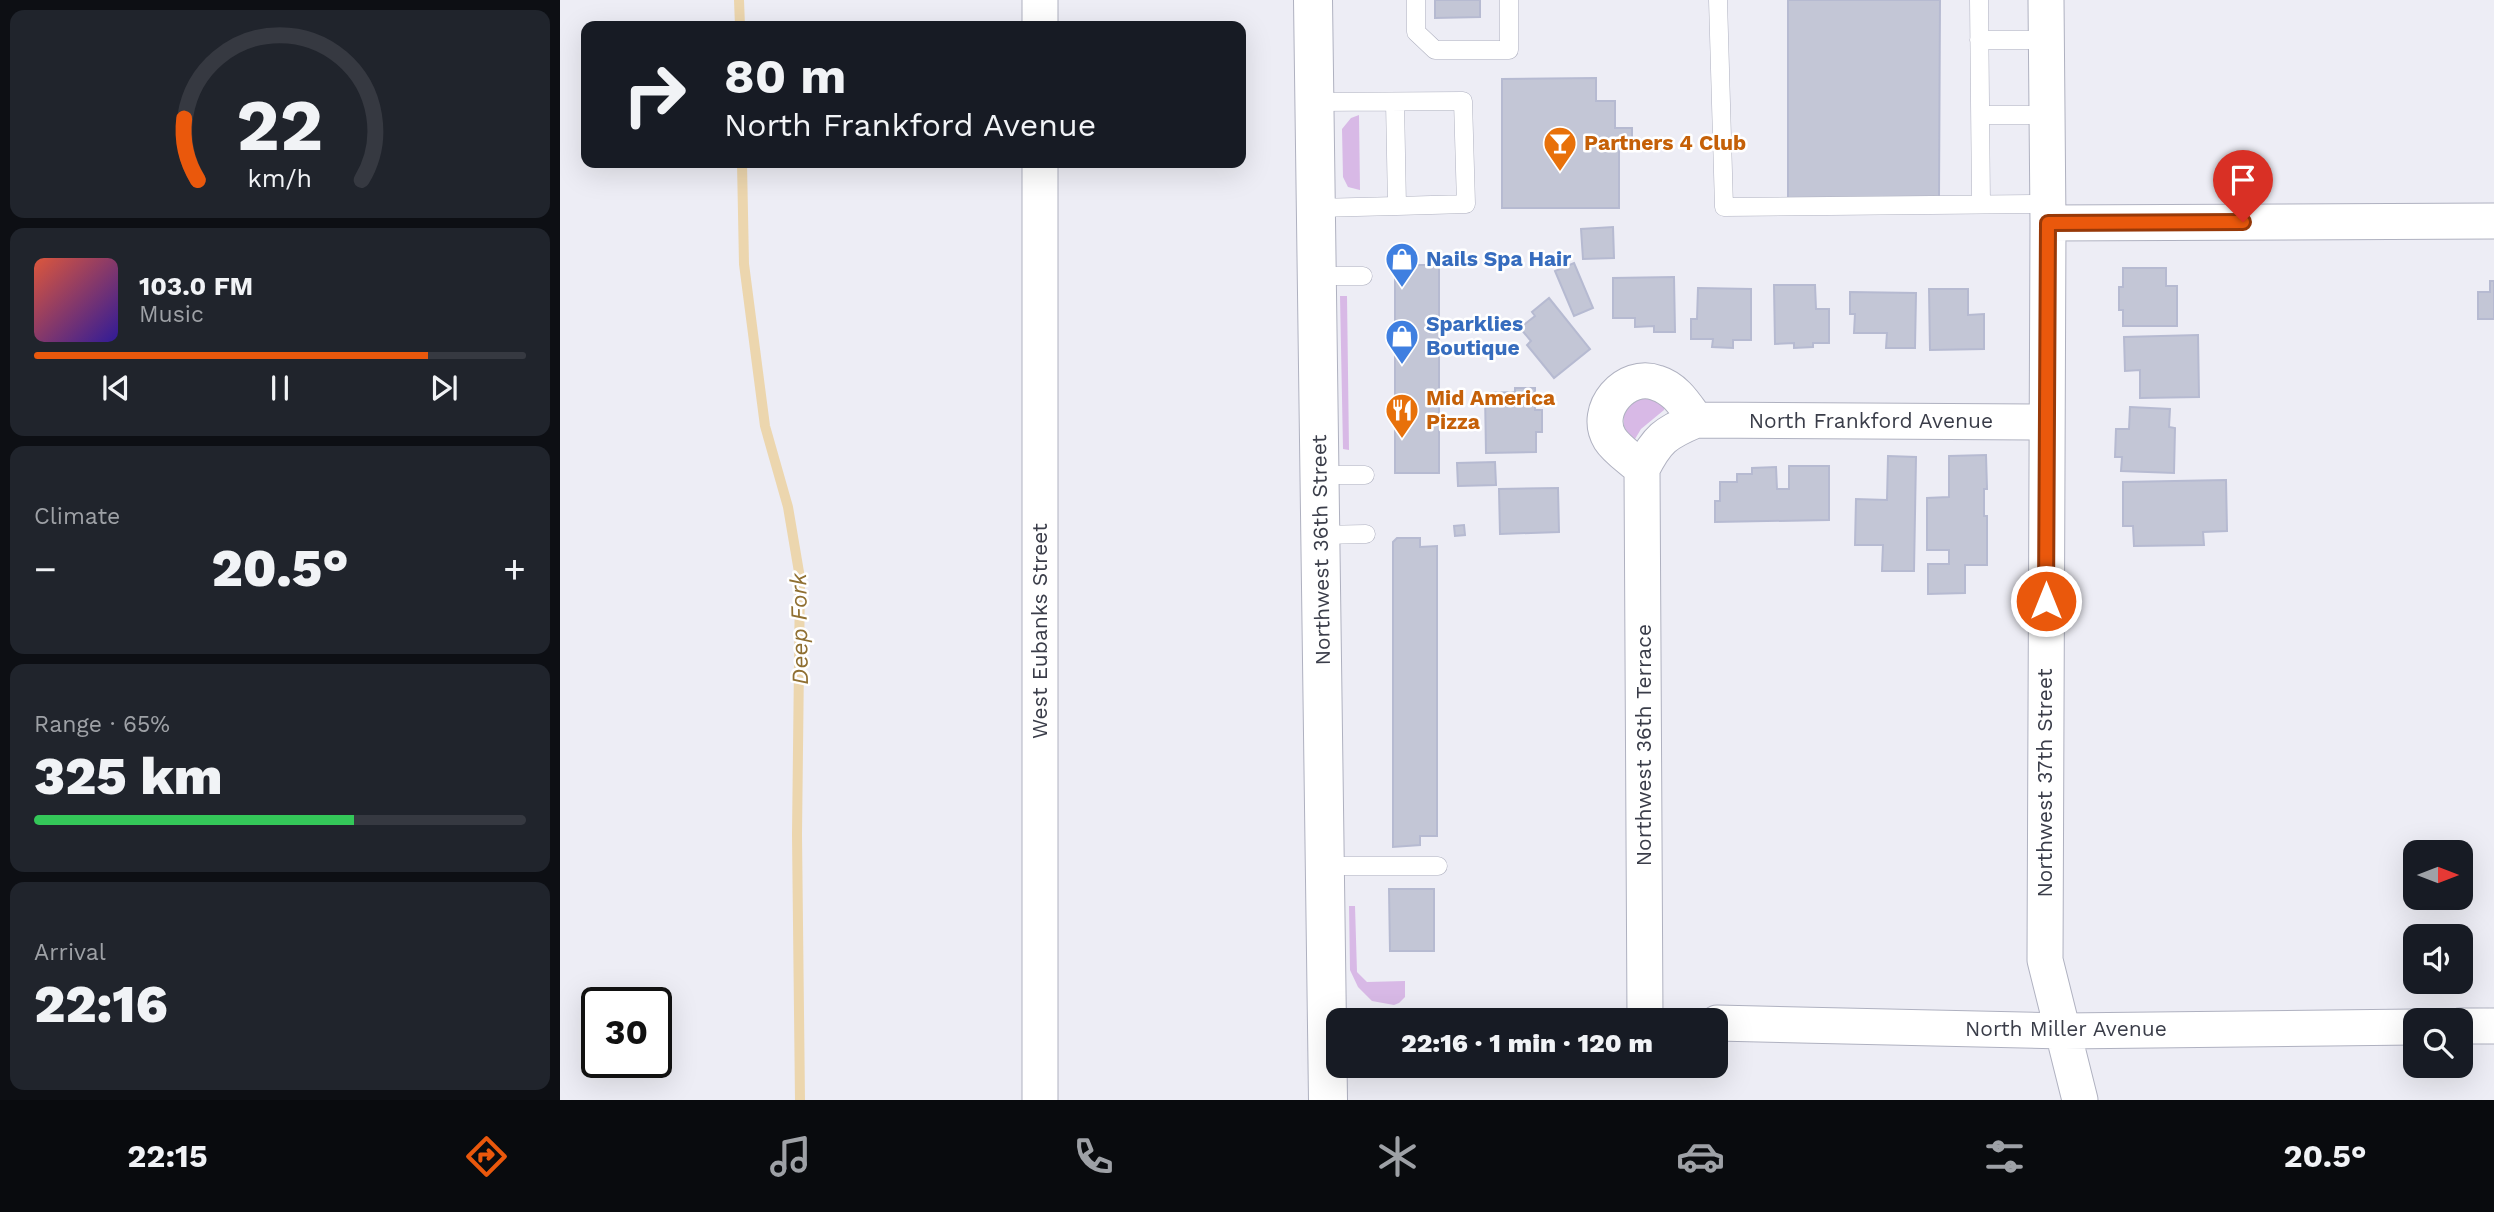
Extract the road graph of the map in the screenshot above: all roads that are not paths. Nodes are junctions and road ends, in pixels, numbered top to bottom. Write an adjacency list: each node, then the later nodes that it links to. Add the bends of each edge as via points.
1 (1040, 0): 8 (street)
2 (1313, 0): 11 (street, Northwest 36th Street)
3 (1416, 0): 4 (lane, via 1416,32 1435,50 1509,50)
4 (1509, 0)
5 (1718, 0): 16 (lane, via 1724,207)
6 (1979, 0): 9 (lane)
7 (2046, 0): 10 (street, Northwest 37th Street)
8 (1040, 21)
9 (1979, 40): 10 (lane); 14 (lane)
10 (2046, 40): 13 (street, Northwest 37th Street)
11 (1315, 102): 12 (lane); 18 (street, Northwest 36th Street)
12 (1395, 102): 17 (lane); 17 (lane, via 1463,101 1466,204)
13 (2047, 115): 14 (lane); 19 (street, Northwest 37th Street)
14 (1980, 116): 16 (lane)
15 (1040, 168): 40 (street, West Eubanks Street)
16 (1981, 204): 19 (lane)
17 (1397, 206): 18 (lane)
18 (1316, 208): 22 (street, Northwest 36th Street)
19 (2048, 214): 20 (street); 24 (street, Northwest 37th Street)
20 (2494, 221)
21 (1363, 275): 22 (lane)
22 (1317, 276): 26 (street, Northwest 36th Street)
23 (1696, 421): 24 (street, North Frankford Avenue); 25 (street, via 1670,431 1652,450); 25 (street, via 1677,394 1656,382 1638,381 1620,390 1609,403 1605,421 1610,439)
24 (2046, 422): 38 (street, Northwest 37th Street, via 2045,960)
25 (1643, 470): 33 (street, Northwest 36th Terrace)
26 (1320, 475): 27 (lane); 29 (street, Northwest 36th Street)
27 (1366, 475)
28 (1366, 534): 29 (lane)
29 (1321, 535): 30 (street, Northwest 36th Street)
30 (1325, 866): 31 (lane); 32 (street, Northwest 36th Street)
31 (1438, 866)
32 (1332, 1008)
33 (1645, 1008)
34 (1728, 1023): 38 (street, North Miller Avenue)
35 (2473, 1026): 36 (street)
36 (2494, 1026)
37 (2403, 1027): 38 (street, North Miller Avenue)
38 (2064, 1031): 42 (street, Northwest 37th Street)
39 (1329, 1078): 41 (street, Northwest 36th Street)
40 (1040, 1100)
41 (1328, 1100)
42 (2080, 1100)

